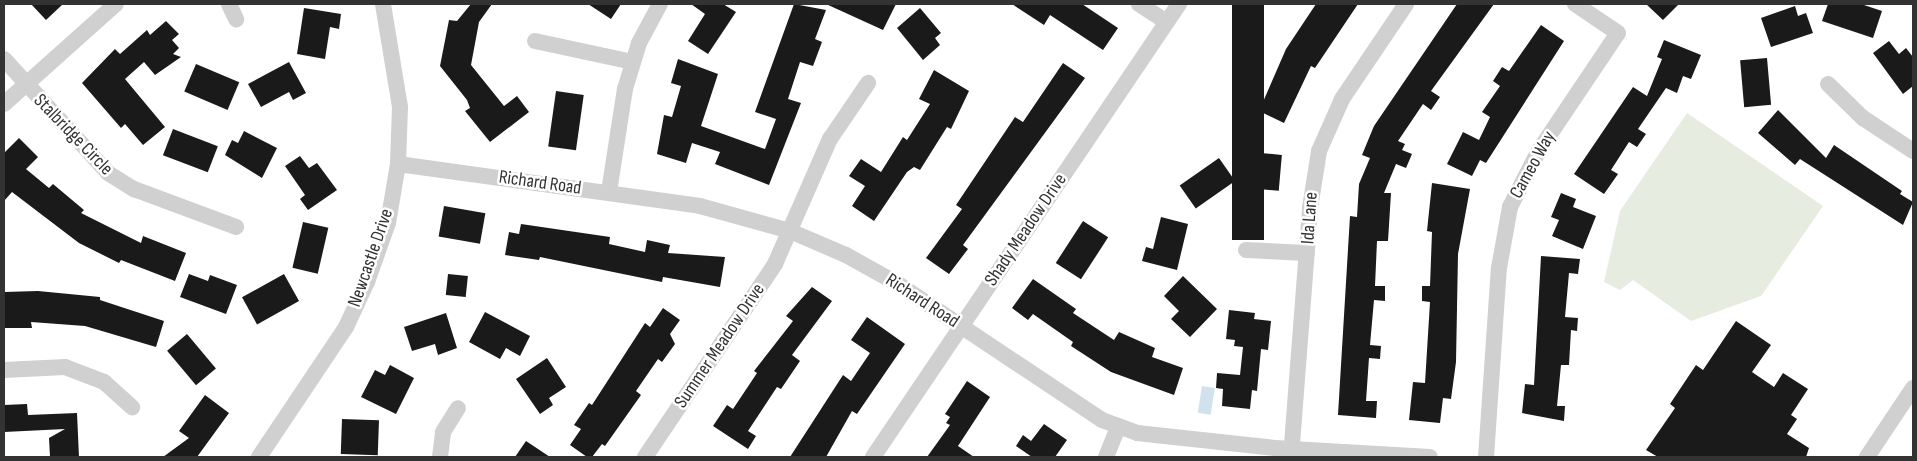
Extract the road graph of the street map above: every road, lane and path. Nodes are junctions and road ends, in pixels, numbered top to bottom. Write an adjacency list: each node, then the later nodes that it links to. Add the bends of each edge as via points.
1 (116, 4): 13 (street)
2 (384, 4): 17 (street, Newcastle Drive, via 400,107)
3 (660, 4): 11 (street)
4 (1139, 4): 8 (street)
5 (1179, 4): 8 (street, Shady Meadow Drive)
6 (1406, 4): 22 (street, Ida Lane, via 1329,124 1313,180)
7 (1575, 4): 36 (street, Cameo Way, via 1618,32 1538,152 1510,207 1499,268)
8 (1167, 22): 23 (street, Shady Meadow Drive)
9 (535, 41): 11 (street)
10 (4, 59): 13 (street, Stalbridge Circle)
11 (633, 62): 18 (street)
12 (868, 83): 20 (street, Summer Meadow Drive, via 830,139)
13 (24, 84): 15 (street); 19 (street, Stalbridge Circle, via 95,162 120,182)
14 (1828, 84): 16 (street, via 1863,118)
15 (4, 104)
16 (1913, 151)
17 (398, 164): 18 (street, Richard Road); 30 (street, Newcastle Drive, via 388,223 346,327)
18 (609, 192): 20 (street, Richard Road, via 700,206)
19 (236, 226)
20 (790, 231): 23 (street, Richard Road, via 854,260); 32 (street, Summer Meadow Drive, via 775,264)
21 (1246, 250): 22 (street)
22 (1307, 253): 29 (street, Ida Lane)
23 (961, 326): 28 (street, Richard Road, via 1082,408); 33 (street, Shady Meadow Drive)
24 (4, 370): 26 (street, via 64,367 104,382)
25 (1913, 388): 37 (street)
26 (132, 407)
27 (458, 408): 31 (street, via 443,432)
28 (1118, 427): 29 (street, Richard Road, via 1156,437); 34 (street)
29 (1292, 453): 35 (street, Richard Road)
30 (259, 457)
31 (440, 457)
32 (645, 457)
33 (873, 457)
34 (1106, 457)
35 (1430, 457)
36 (1486, 457)
37 (1867, 457)

